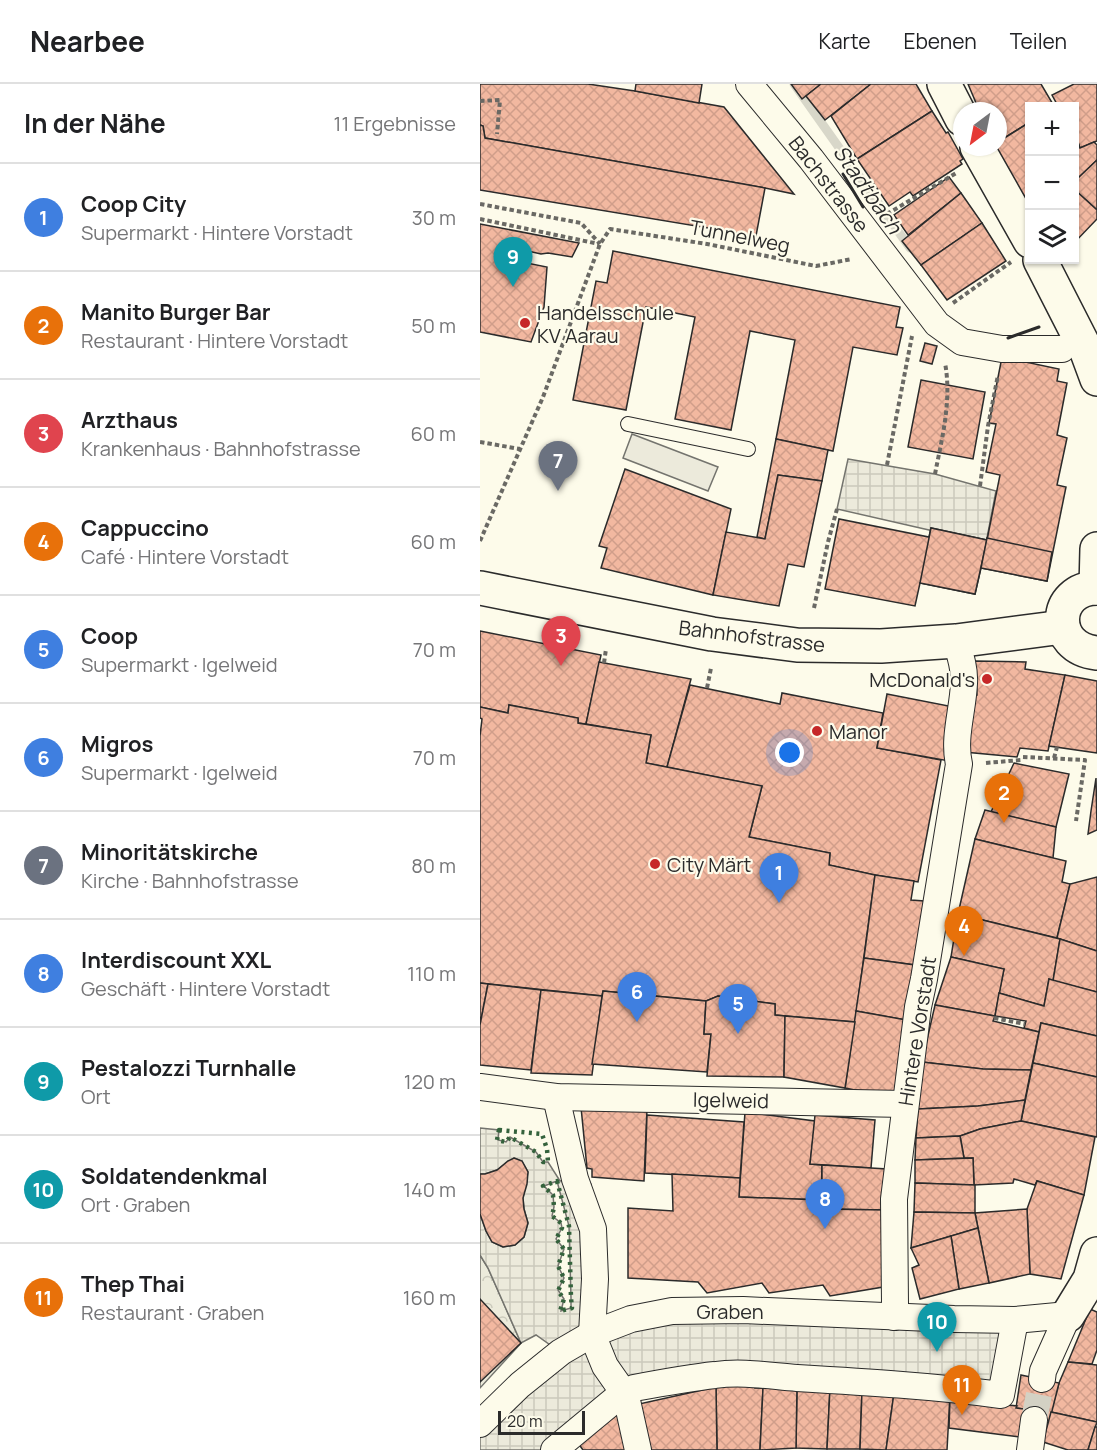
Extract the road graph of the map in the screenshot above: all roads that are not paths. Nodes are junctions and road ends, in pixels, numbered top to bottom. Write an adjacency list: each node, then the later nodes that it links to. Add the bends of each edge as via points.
1 (749, 84): 7 (street, Bachstrasse, via 812,159 919,300 944,314 962,342 1002,349)
2 (944, 84): 3 (main road)
3 (954, 102)
4 (968, 159): 5 (main road)
5 (1025, 248)
6 (1035, 264): 8 (main road, via 1088,351)
7 (1062, 349)
8 (1097, 379)
9 (628, 424): 10 (lane)
10 (748, 448)
11 (1097, 549): 13 (main road)
12 (480, 588): 15 (main road, Bahnhofstrasse, via 712,634 797,645 881,646)
13 (1096, 588): 14 (main road, via 1080,592 1067,603)
14 (1063, 627): 15 (main road, Bahnhofstrasse); 16 (main road, via 1078,648)
15 (956, 641): 19 (street, Hintere Vorstadt, via 964,681 956,751 959,764)
16 (1097, 653)
17 (480, 1087): 18 (street, Igelweid)
18 (556, 1097): 19 (street, Igelweid); 24 (street, via 574,1179 593,1229)
19 (905, 1104): 22 (street, Hintere Vorstadt, via 894,1199)
20 (1094, 1272): 21 (main road)
21 (1068, 1315): 23 (street, Graben); 25 (street)
22 (894, 1317): 23 (street, Graben); 24 (street, Graben, via 672,1311 631,1319)
23 (1015, 1320): 26 (street, via 1001,1395 756,1374 716,1374)
24 (592, 1334): 26 (street, via 605,1366); 27 (street, Graben, via 561,1352)
25 (1042, 1379)
26 (624, 1392): 28 (street); 29 (street)
27 (480, 1424)
28 (554, 1450)
29 (638, 1450)

